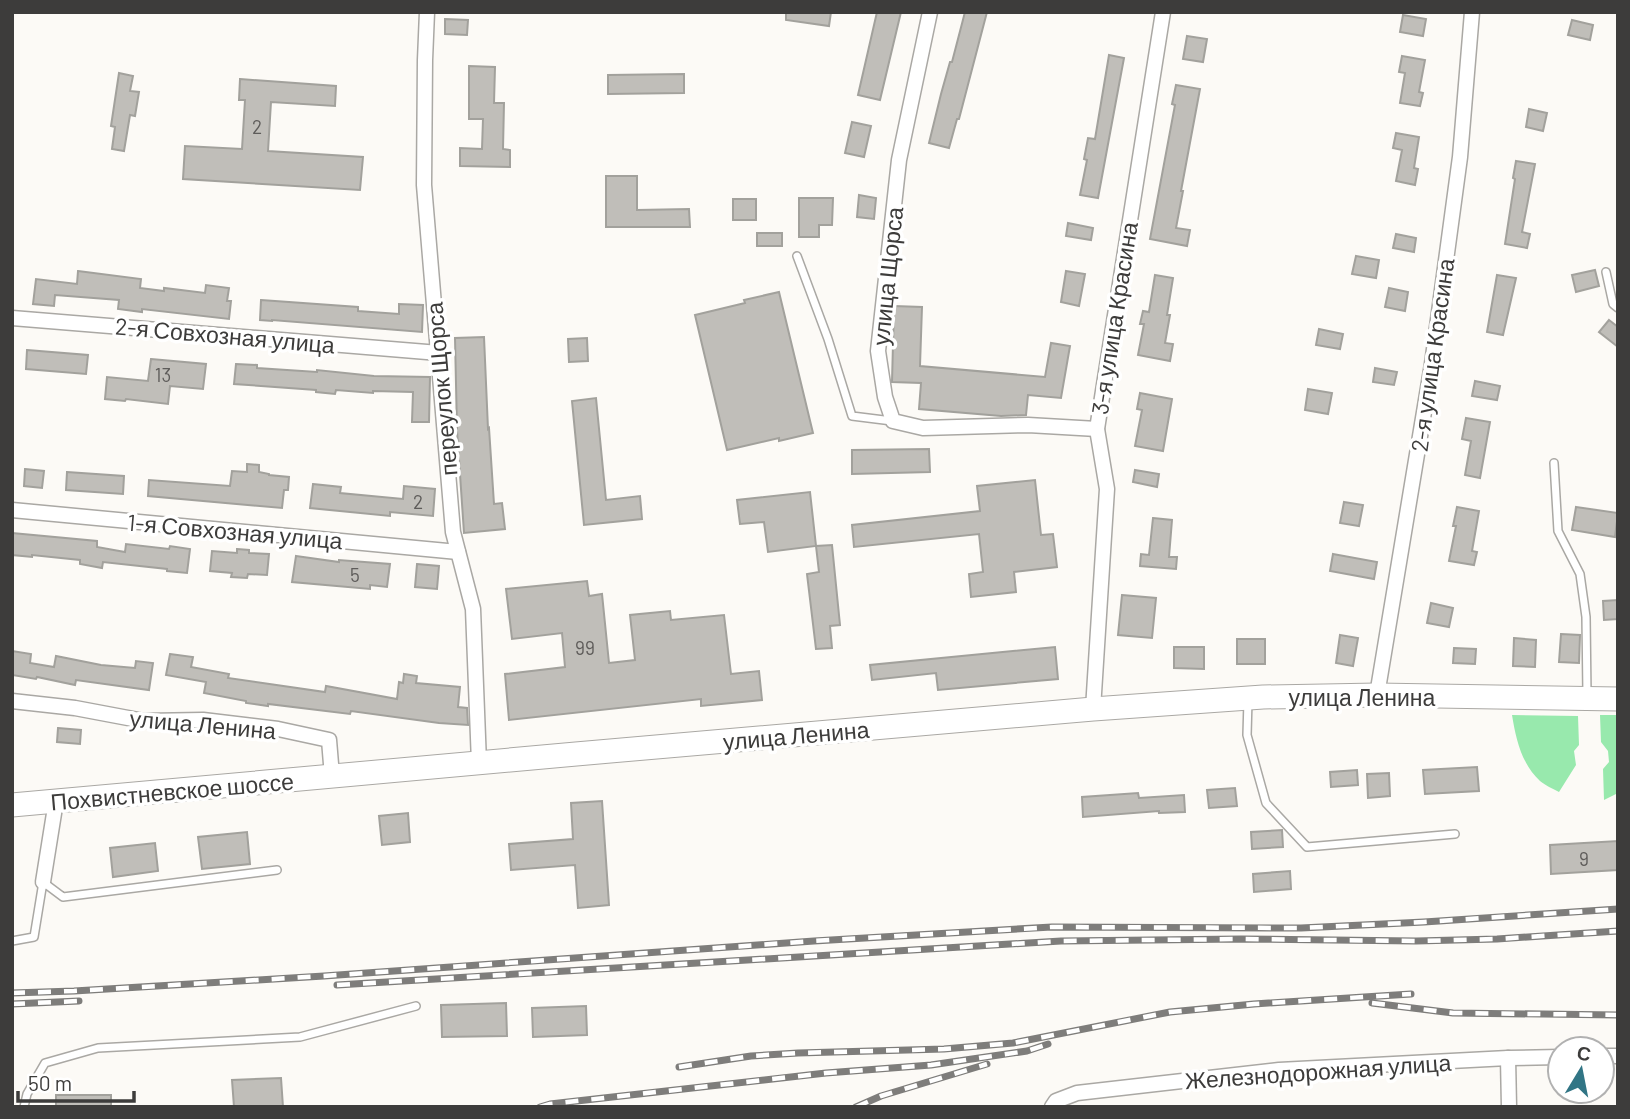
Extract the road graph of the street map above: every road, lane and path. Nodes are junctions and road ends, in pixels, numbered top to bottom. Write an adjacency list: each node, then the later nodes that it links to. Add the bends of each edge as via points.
1 (427, 12): 9 (street, переулок Щорса, via 424,185)
2 (930, 12): 10 (street, улица Щорса, via 899,160 878,351 884,397)
3 (1163, 12): 11 (street, 3-я улица Красина)
4 (1472, 12): 15 (street, 2-я улица Красина, via 1460,158 1432,364)
5 (797, 256): 10 (lane, via 852,416)
6 (1606, 272): 7 (lane)
7 (1618, 308)
8 (12, 318): 9 (street, 2-я Совхозная улица)
9 (439, 353): 14 (street, переулок Щорса)
10 (893, 421): 11 (street, via 923,428 1028,425)
11 (1097, 429): 20 (street, 3-я улица Красина, via 1107,489)
12 (1554, 463): 17 (lane, via 1558,531 1580,574 1586,617)
13 (12, 510): 14 (street, 1-я Совхозная улица)
14 (458, 552): 21 (street, переулок Щорса, via 473,609)
15 (1377, 695): 16 (main road, улица Ленина); 17 (main road, улица Ленина)
16 (1248, 698): 20 (main road, улица Ленина); 25 (lane, via 1247,735 1266,803 1307,847)
17 (1587, 699): 18 (main road, улица Ленина)
18 (1618, 699)
19 (12, 701): 22 (street, улица Ленина, via 144,721 203,720 265,727 329,740)
20 (1093, 709): 21 (main road, улица Ленина)
21 (479, 763): 22 (main road, улица Ленина)
22 (332, 776): 23 (main road, Похвистневское шоссе)
23 (56, 801): 24 (main road, Похвистневское шоссе); 27 (street)
24 (12, 805)
25 (1455, 834)
26 (277, 870): 27 (lane, via 62,897)
27 (43, 882): 28 (lane, via 34,937)
28 (12, 941)
29 (416, 1006): 32 (lane, via 300,1037 98,1048 45,1063)
30 (1546, 1057): 31 (street, Железнодорожная улица)
31 (1508, 1058): 33 (street, Железнодорожная улица, via 1279,1070 1077,1093); 34 (street)
32 (24, 1107)
33 (1052, 1107)
34 (1509, 1107)

